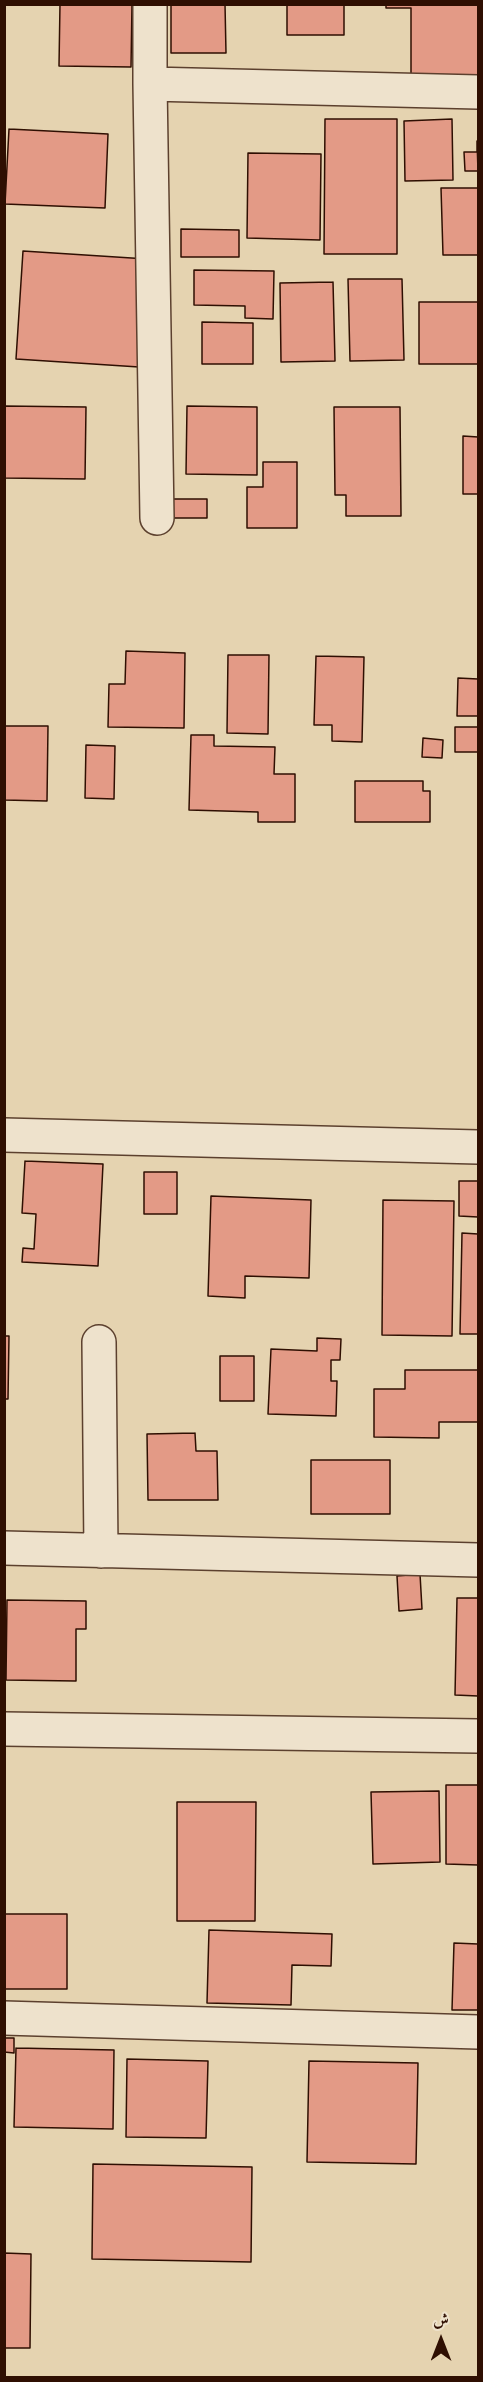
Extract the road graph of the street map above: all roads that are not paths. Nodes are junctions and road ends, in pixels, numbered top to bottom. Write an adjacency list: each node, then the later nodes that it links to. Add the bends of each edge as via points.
1 (150, 4): 2 (street)
2 (150, 84): 3 (street); 4 (street)
3 (478, 92)
4 (157, 518)
5 (4, 1135): 6 (street)
6 (478, 1147)
7 (99, 1342): 9 (street)
8 (4, 1548): 9 (street)
9 (101, 1551): 10 (street)
10 (478, 1560)
11 (4, 1729): 12 (street)
12 (478, 1736)
13 (4, 2018): 14 (street)
14 (478, 2032)

